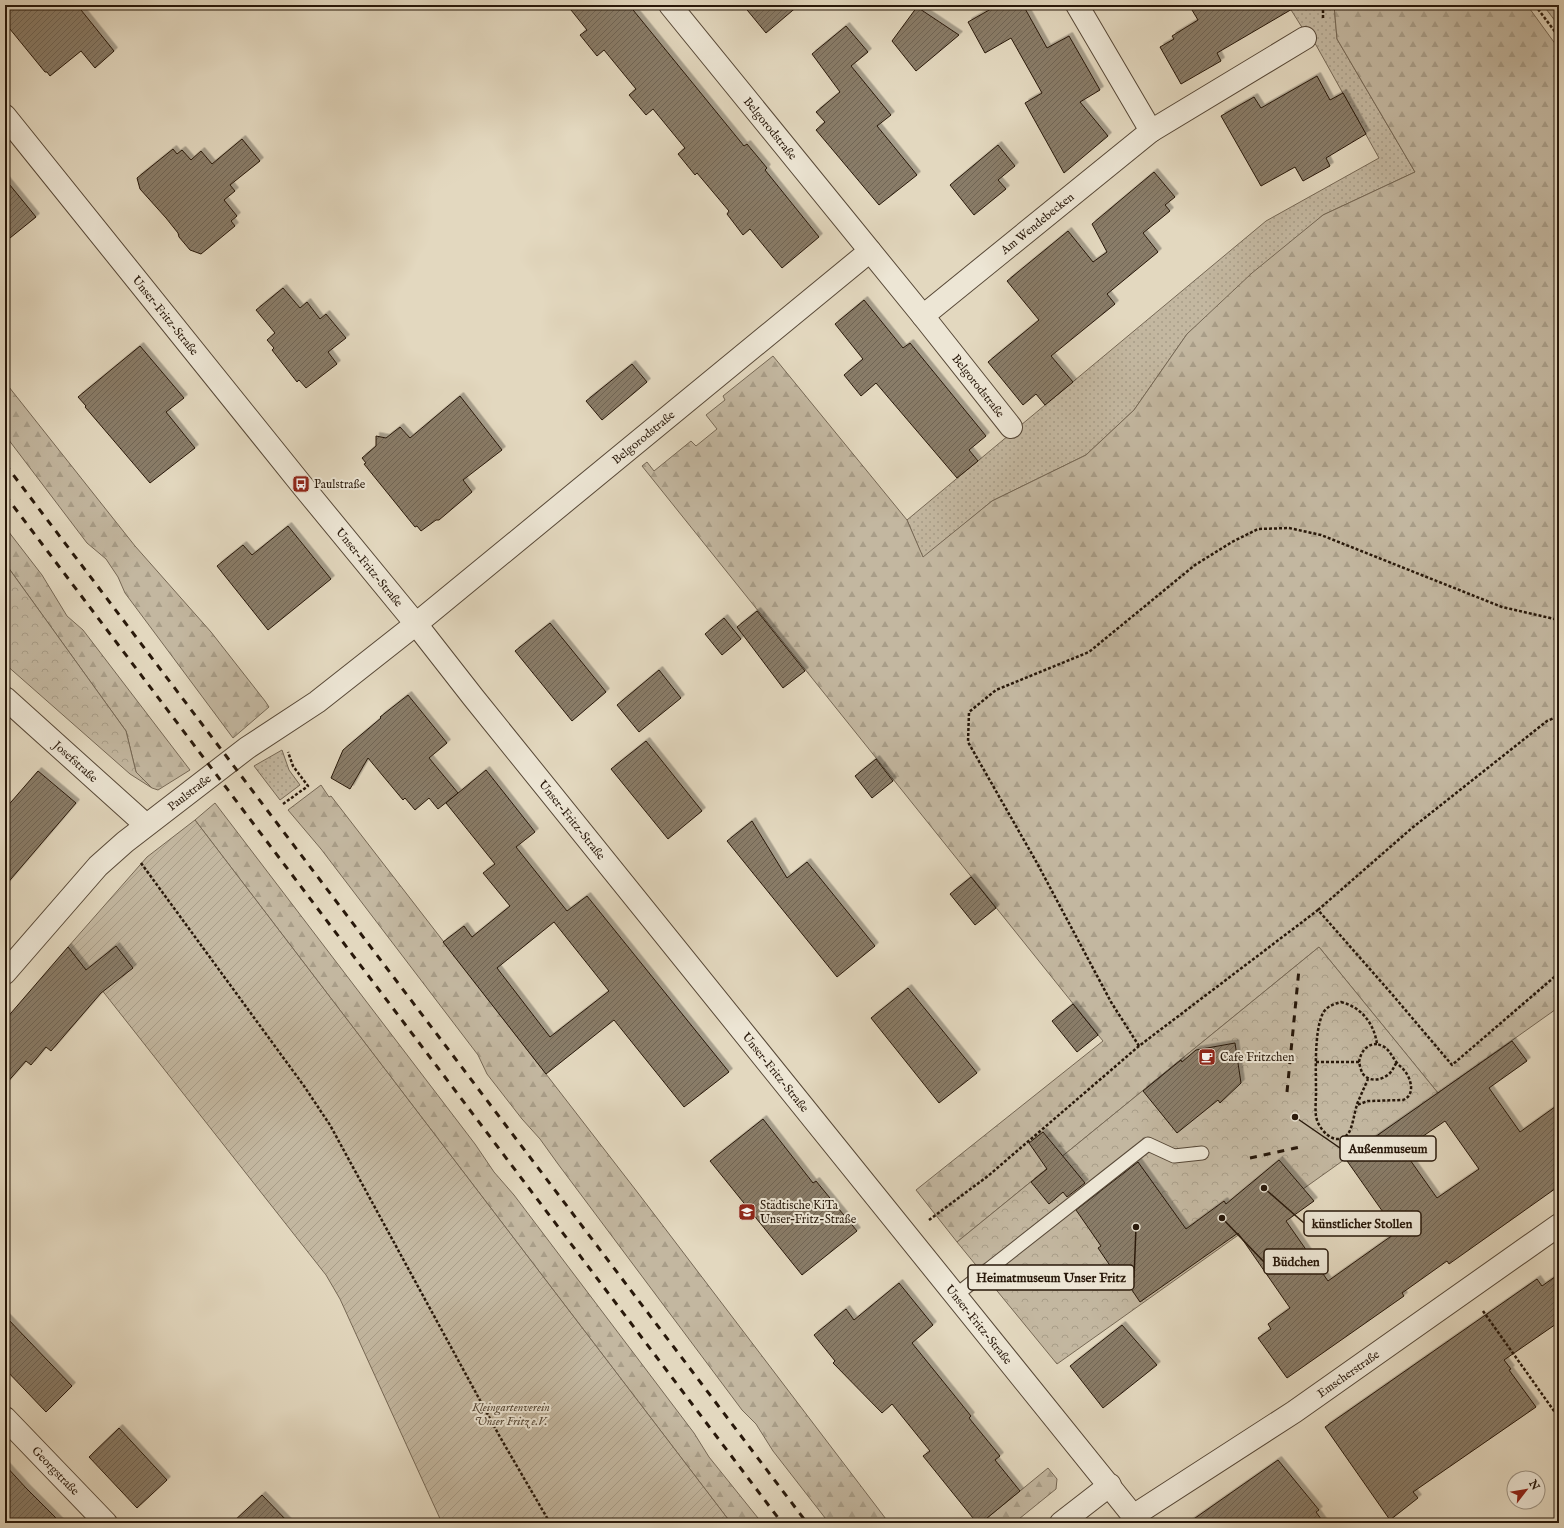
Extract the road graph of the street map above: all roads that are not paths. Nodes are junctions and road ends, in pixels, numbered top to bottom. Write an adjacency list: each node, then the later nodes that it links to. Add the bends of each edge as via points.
1 (670, 5): 6 (street, Belgorodstraße)
2 (1078, 5): 5 (street)
3 (1305, 38): 5 (street, Am Wendebecken)
4 (5, 116): 9 (street, Unser-Fritz-Straße)
5 (1151, 131): 7 (street, Am Wendebecken)
6 (870, 251): 7 (street, Belgorodstraße); 9 (street, Belgorodstraße)
7 (923, 316): 8 (street, Belgorodstraße)
8 (1010, 427)
9 (416, 624): 11 (street, Paulstraße, via 317,702 247,748); 15 (street, Unser-Fritz-Straße)
10 (5, 698): 11 (street, Josefstraße)
11 (146, 825): 12 (street, Paulstraße, via 98,866)
12 (5, 973)
13 (1202, 1153): 15 (lane, via 1174,1156 1148,1144)
14 (1559, 1225): 18 (street, Emscherstraße, via 1294,1412)
15 (956, 1295): 17 (street, Unser-Fritz-Straße)
16 (5, 1418): 19 (street, Georgstraße)
17 (1110, 1485): 18 (street, Unser-Fritz-Straße); 20 (street)
18 (1136, 1519)
19 (106, 1523)
20 (1061, 1523)

